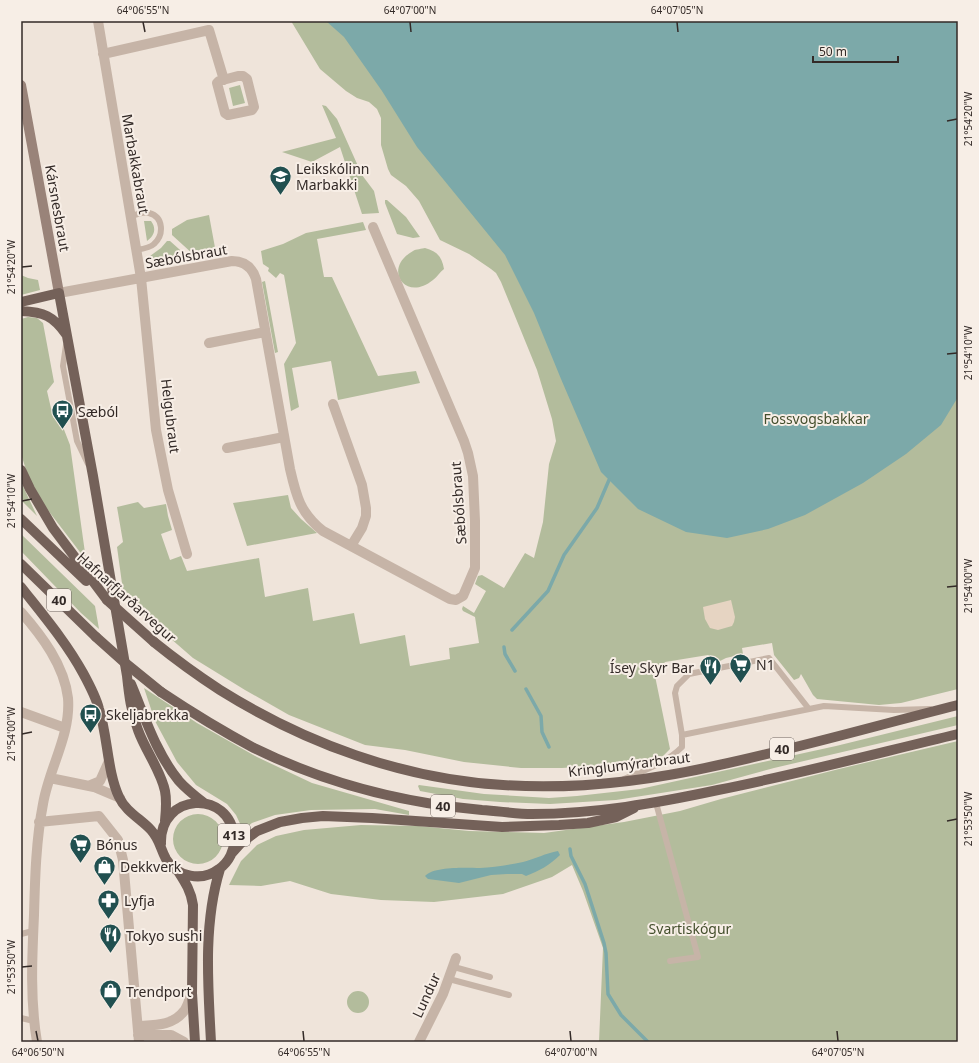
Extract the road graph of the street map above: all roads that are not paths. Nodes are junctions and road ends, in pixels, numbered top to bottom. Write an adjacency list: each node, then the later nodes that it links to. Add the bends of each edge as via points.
1 (98, 21): 2 (street, Marbakkabraut)
2 (103, 54): 3 (street, via 209,30); 5 (street, Marbakkabraut)
3 (224, 80)
4 (21, 85): 9 (street, Kársnesbraut)
5 (131, 216): 7 (street, Marbakkabraut); 7 (lane, via 148,212 155,215 161,228 159,238 153,245)
6 (373, 227): 20 (street, Sæbólsbraut, via 468,453 473,476 475,568 463,596 453,600)
7 (136, 250): 8 (street, Marbakkabraut)
8 (141, 278): 9 (street, Sæbólsbraut); 12 (street, Sæbólsbraut, via 232,261 241,262 254,274); 21 (street, Helgubraut, via 156,430 168,490)
9 (59, 293): 10 (main road); 13 (main road, Kársnesbraut)
10 (21, 302)
11 (21, 311): 13 (main road, via 46,315 58,323)
12 (265, 332): 14 (street); 16 (street, Sæbólsbraut)
13 (67, 336): 26 (main road, Kársnesbraut / 413)
14 (209, 343)
15 (333, 404): 20 (street, via 362,485 366,508 362,528)
16 (284, 437): 17 (street); 20 (street, Sæbólsbraut, via 296,495 305,514 316,526)
17 (227, 448)
18 (21, 470): 23 (main road, via 53,528)
19 (21, 520): 23 (main road, Hafnarfjarðarvegur / 40)
20 (351, 546)
21 (187, 554)
22 (21, 564): 42 (main road, 40, bridge, via 96,637 161,692 254,748 307,771 393,797 450,807 530,814)
23 (92, 583): 27 (main road, Hafnarfjarðarvegur / 40, bridge, via 154,642)
24 (21, 587): 35 (main road, via 56,631 82,673 99,708)
25 (21, 612): 32 (street, via 52,653 64,679 68,699)
26 (127, 676): 40 (main road, 413, via 171,770 186,789); 43 (main road, 413, via 130,705 138,730 165,790)
27 (220, 690): 37 (main road, Kringlumýrarbraut / 40, via 305,736 392,767 502,785 565,786)
28 (958, 705): 29 (main road, Kringlumýrarbraut / 40)
29 (947, 708): 30 (lane, via 894,710 824,706); 37 (main road, Kringlumýrarbraut / 40, via 718,766)
30 (810, 709): 34 (lane); 34 (lane, via 769,658 689,674 677,686 675,692)
31 (21, 712): 32 (street)
32 (65, 728): 36 (street)
33 (958, 734): 41 (main road, 40, via 776,778)
34 (682, 735): 37 (lane, via 682,747 674,755)
35 (109, 761): 38 (street, via 100,781); 39 (main road)
36 (50, 778): 38 (street); 44 (street)
37 (615, 782)
38 (88, 786): 39 (street)
39 (120, 798): 45 (main road)
40 (204, 803): 43 (main road, via 185,805); 46 (main road, 413, via 228,818 234,839)
41 (656, 803): 42 (main road, 40); 51 (lane, via 698,957)
42 (642, 805): 46 (main road, via 616,817 559,825 502,827 372,818 302,818 280,822 257,831)
43 (165, 821): 45 (main road, 413)
44 (39, 822): 49 (street); 59 (street, via 99,816 118,840 123,860)
45 (161, 844): 48 (main road, via 166,859)
46 (232, 853): 47 (main road, 413)
47 (220, 869): 48 (main road, via 202,876 190,876); 63 (main road, 413, via 213,890 209,945)
48 (178, 871): 55 (main road, via 187,883 193,905)
49 (33, 931): 50 (lane); 58 (street, via 31,974)
50 (21, 934)
51 (670, 961)
52 (455, 963): 53 (lane); 54 (street, Lundur)
53 (490, 977)
54 (449, 979): 56 (lane); 64 (street, Lundur)
55 (192, 993): 59 (street, via 185,1010 178,1017); 62 (main road)
56 (509, 995)
57 (21, 1018): 58 (lane)
58 (34, 1021): 60 (street)
59 (138, 1035): 61 (street, via 171,1035)
60 (37, 1042)
61 (184, 1042)
62 (195, 1042)
63 (211, 1042)
64 (419, 1042)

